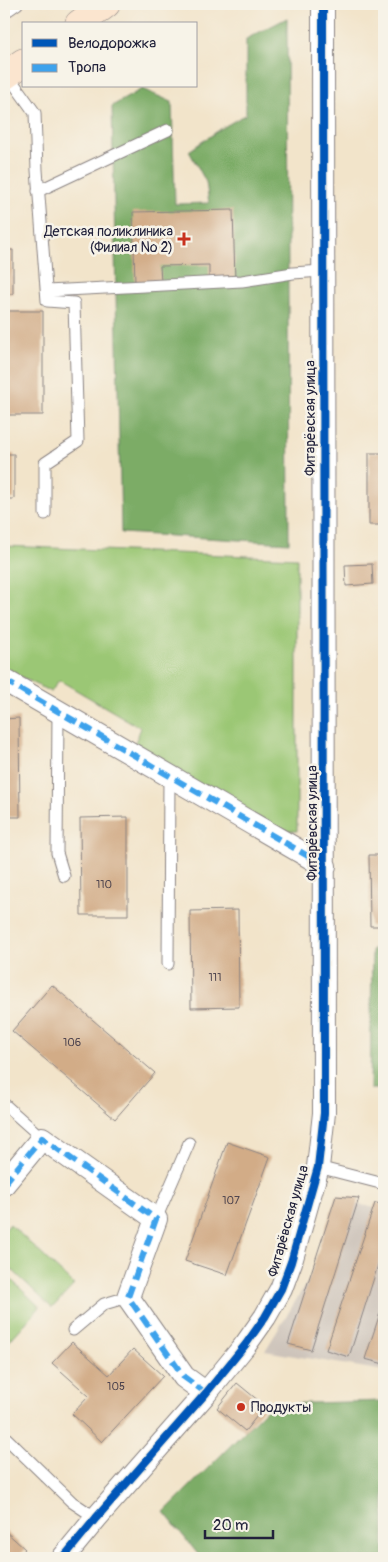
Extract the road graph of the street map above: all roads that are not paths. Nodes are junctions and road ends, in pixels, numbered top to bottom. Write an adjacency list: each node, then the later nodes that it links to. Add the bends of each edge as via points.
1 (17, 4): 4 (lane)
2 (106, 4): 5 (street)
3 (323, 4): 9 (street, Фитарёвская улица)
4 (4, 13)
5 (82, 22)
6 (11, 71): 8 (lane, via 34,113)
7 (168, 130): 8 (lane)
8 (38, 191): 10 (lane)
9 (322, 271): 10 (lane, via 293,272 242,281); 15 (street, Фитарёвская улица)
10 (47, 291): 11 (lane, via 47,301 74,303 78,441 45,464)
11 (45, 514)
12 (4, 680): 13 (street)
13 (58, 711): 14 (street); 16 (lane, via 57,853)
14 (169, 775): 15 (street); 17 (lane)
15 (325, 866): 21 (street, Фитарёвская улица, via 324,1113)
16 (64, 876)
17 (168, 964)
18 (4, 1104): 19 (lane)
19 (42, 1138): 22 (street); 24 (street)
20 (188, 1143): 24 (lane)
21 (318, 1167): 23 (lane); 27 (street, Фитарёвская улица, via 281,1289 246,1344)
22 (4, 1184)
23 (384, 1184)
24 (156, 1219): 25 (street)
25 (128, 1297): 26 (lane, via 104,1304); 27 (street, via 184,1377)
26 (73, 1330)
27 (206, 1393): 29 (street, Фитарёвская улица)
28 (4, 1436): 29 (lane, via 72,1502)
29 (96, 1518): 30 (street, Фитарёвская улица)
30 (63, 1558)

